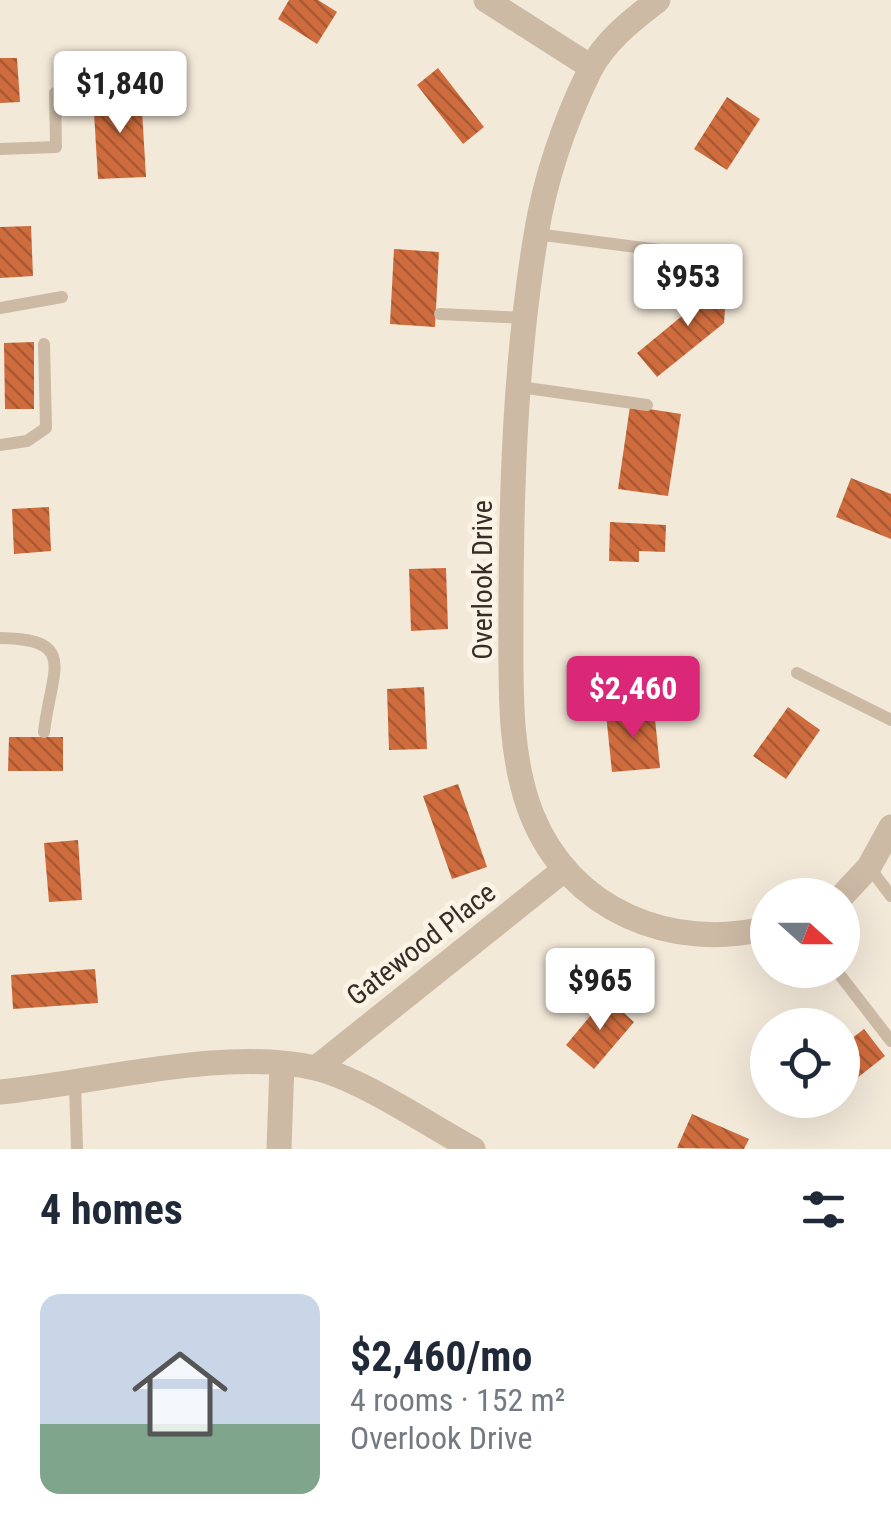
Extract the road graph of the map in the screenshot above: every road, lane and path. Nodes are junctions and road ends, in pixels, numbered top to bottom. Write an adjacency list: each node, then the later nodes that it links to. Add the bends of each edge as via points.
1 (486, 0): 3 (street)
2 (658, 0): 3 (street, Overlook Drive, via 610,42)
3 (592, 68): 6 (street, Overlook Drive)
4 (151, 86): 5 (lane, via 55,93 56,147)
5 (0, 149)
6 (536, 234): 7 (lane); 11 (street, Overlook Drive)
7 (736, 260)
8 (62, 297): 9 (lane)
9 (0, 308)
10 (440, 314): 11 (lane)
11 (526, 318): 13 (street, Overlook Drive)
12 (44, 344): 15 (lane, via 46,428 27,441)
13 (520, 387): 14 (lane); 22 (street, Overlook Drive, via 511,542 514,739 532,815)
14 (647, 405)
15 (0, 445)
16 (0, 638): 19 (lane, via 29,639 52,650)
17 (797, 673): 18 (lane)
18 (891, 720)
19 (44, 732)
20 (891, 827): 21 (street)
21 (869, 867): 23 (street); 24 (lane)
22 (565, 870): 25 (street, Overlook Drive, via 582,888 644,924 683,936); 29 (street, Gatewood Place)
23 (859, 878)
24 (891, 896)
25 (750, 930)
26 (850, 988): 27 (lane)
27 (891, 1041)
28 (282, 1064): 29 (street); 30 (street, via 215,1062); 33 (street)
29 (316, 1068): 34 (street)
30 (75, 1085): 31 (street); 32 (lane)
31 (0, 1092)
32 (77, 1149)
33 (279, 1149)
34 (473, 1149)

